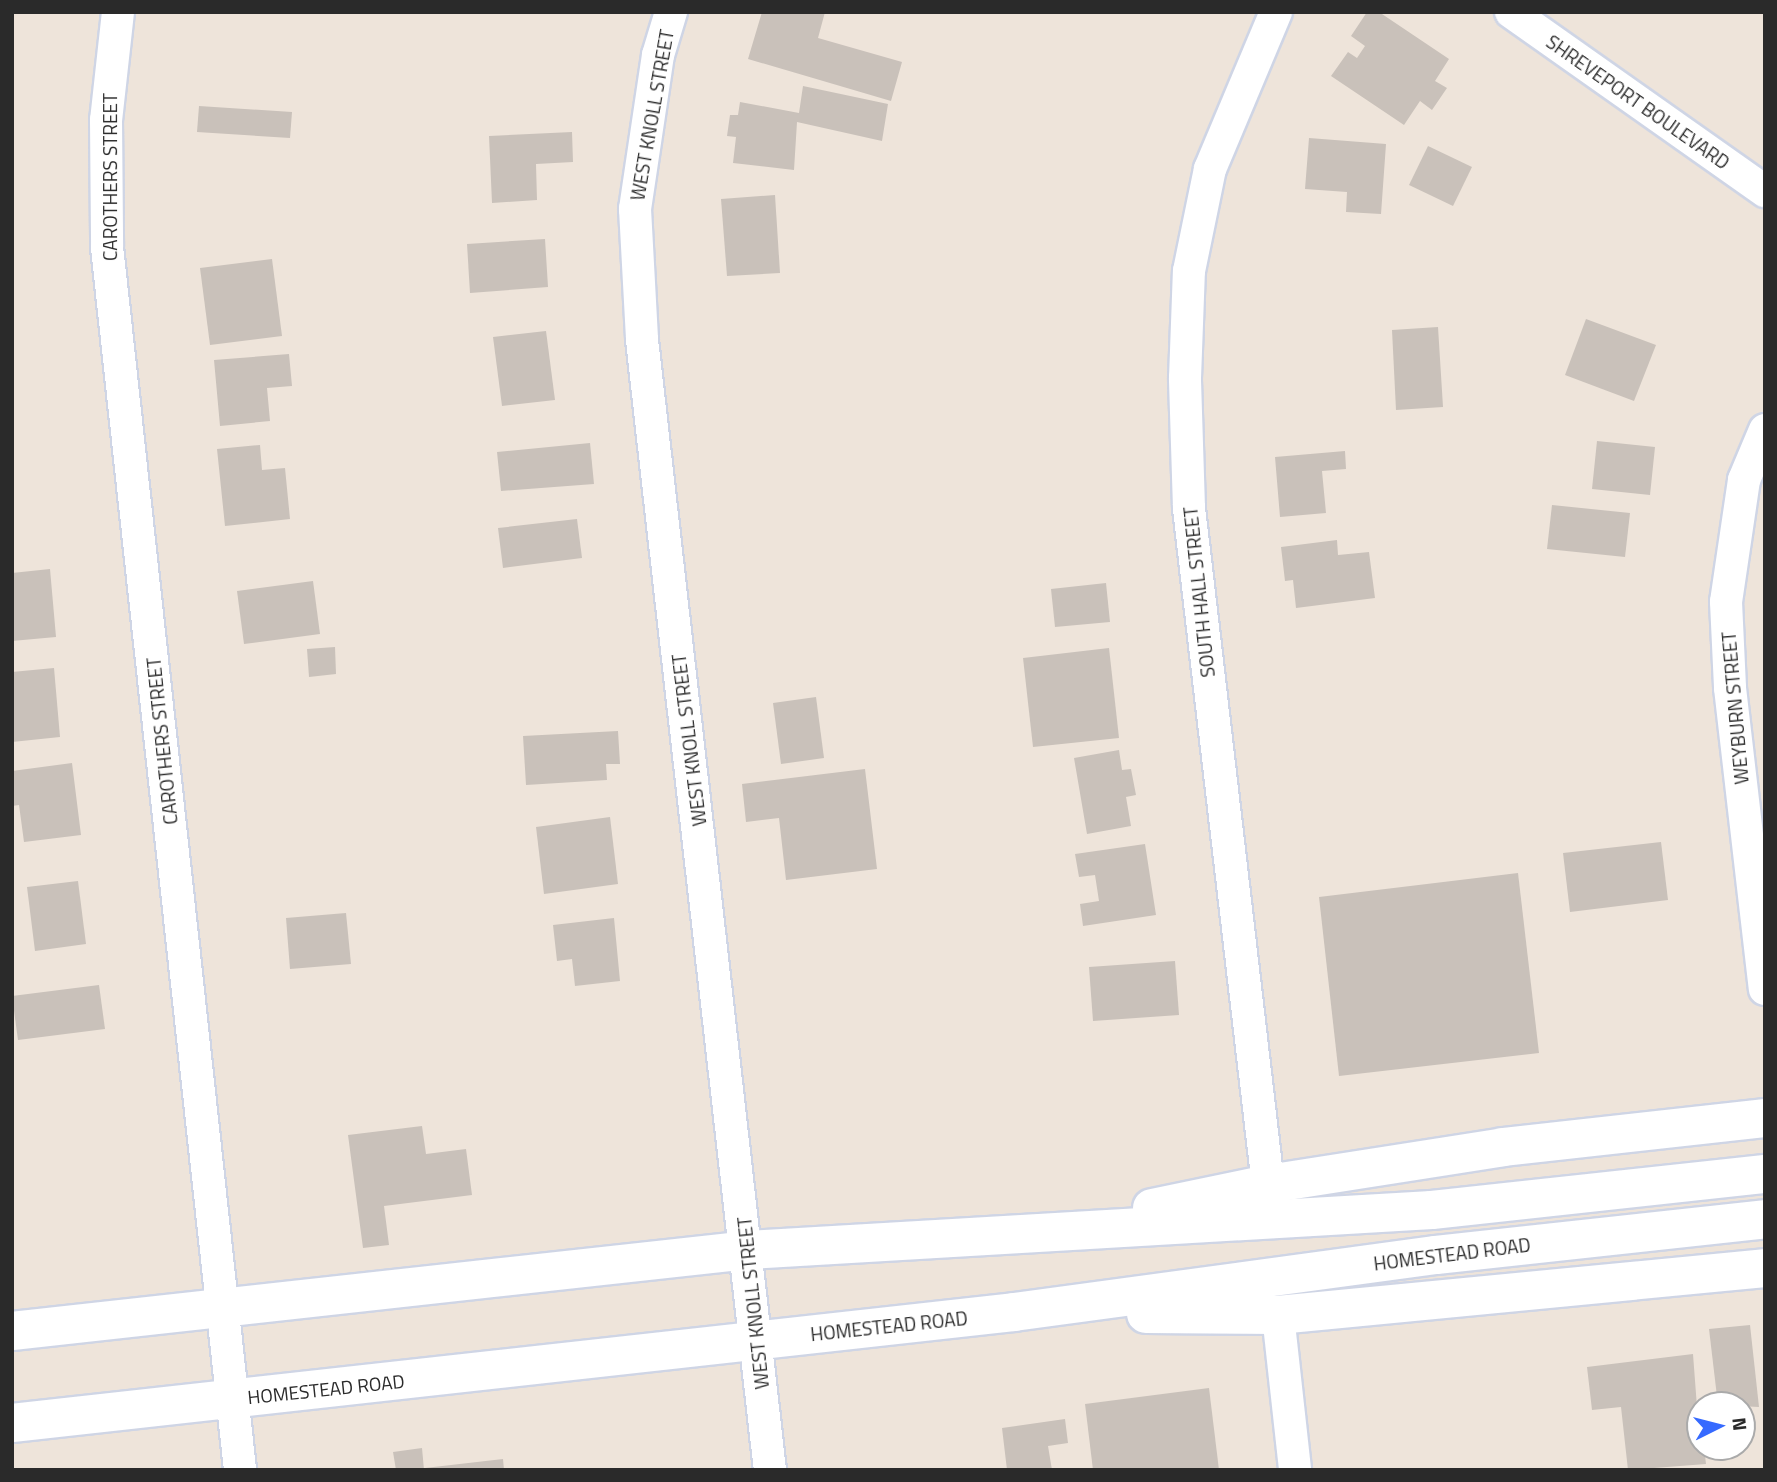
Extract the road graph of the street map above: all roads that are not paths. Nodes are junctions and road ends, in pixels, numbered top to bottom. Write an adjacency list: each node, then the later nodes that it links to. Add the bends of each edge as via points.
1 (118, 12): 15 (street, CAROTHERS STREET, via 106,120 107,247)
2 (671, 12): 13 (street, WEST KNOLL STREET, via 659,55 635,209 642,341)
3 (1276, 12): 10 (street, SOUTH HALL STREET, via 1210,169 1189,271 1185,378 1189,508)
4 (1511, 12): 5 (street, SHREVEPORT BOULEVARD)
5 (1765, 191)
6 (1765, 430): 7 (street, WEYBURN STREET, via 1744,480 1726,602 1730,688)
7 (1765, 989)
8 (1765, 1118): 10 (main road, via 1503,1147)
9 (1765, 1174): 12 (main road, via 1432,1210)
10 (1268, 1184): 12 (main road)
11 (1765, 1219): 16 (main road, HOMESTEAD ROAD, via 1436,1255)
12 (1010, 1237): 13 (main road)
13 (748, 1250): 15 (main road); 19 (street, WEST KNOLL STREET)
14 (1765, 1268): 17 (main road)
15 (226, 1308): 18 (main road); 20 (street, CAROTHERS STREET)
16 (1014, 1312): 17 (main road); 19 (main road, HOMESTEAD ROAD)
17 (1278, 1315): 24 (street)
18 (12, 1331)
19 (756, 1340): 20 (main road, HOMESTEAD ROAD); 23 (street, WEST KNOLL STREET)
20 (233, 1400): 21 (main road, HOMESTEAD ROAD); 22 (street, CAROTHERS STREET)
21 (12, 1423)
22 (240, 1470)
23 (770, 1470)
24 (1295, 1470)

